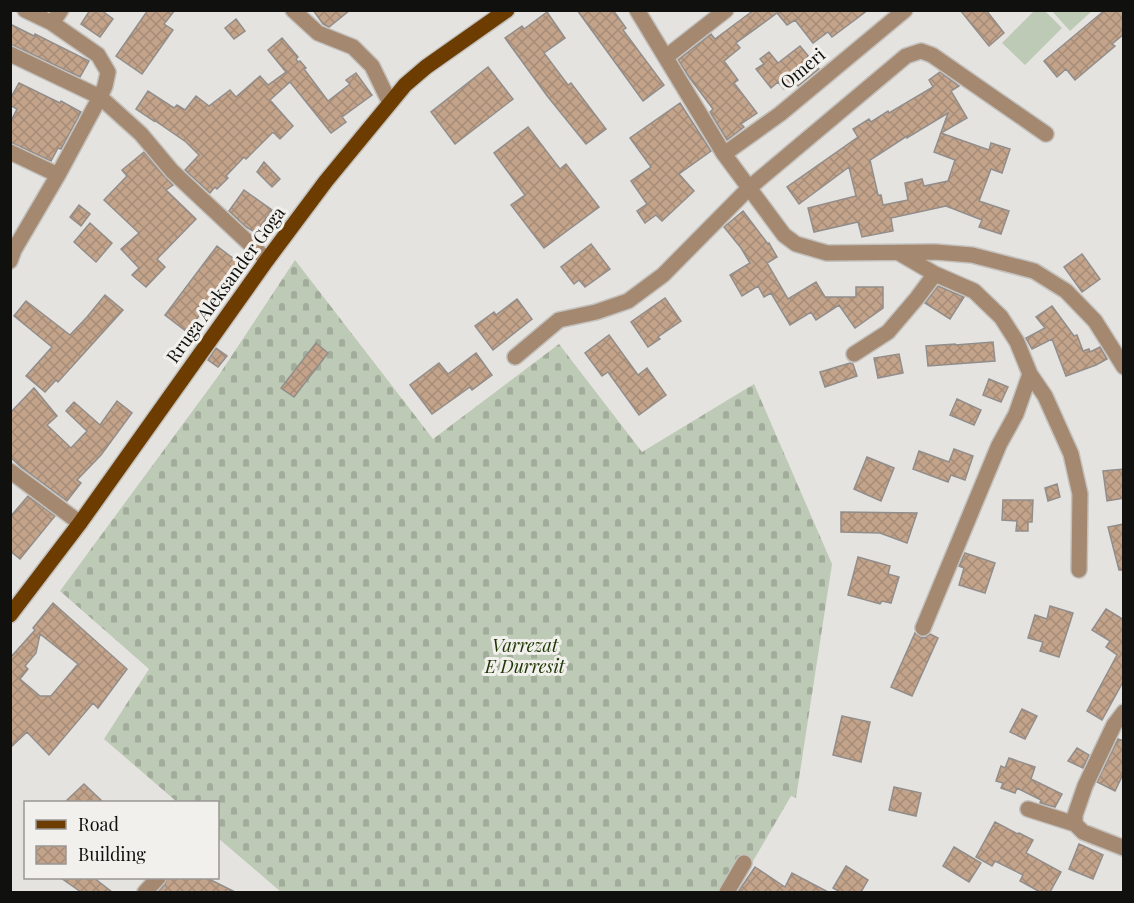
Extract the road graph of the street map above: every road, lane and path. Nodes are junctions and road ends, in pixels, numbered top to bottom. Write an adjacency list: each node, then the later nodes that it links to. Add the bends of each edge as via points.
1 (25, 10): 8 (street)
2 (61, 10): 8 (street)
3 (293, 10): 12 (street, via 318,33 353,47 372,66)
4 (507, 10): 12 (main road, Rruga Aleksander Goga, via 426,67)
5 (637, 10): 10 (street)
6 (726, 10): 10 (street)
7 (904, 10): 15 (street, Omeri, via 780,114)
8 (52, 23): 11 (street, via 98,55 108,72)
9 (10, 54): 11 (street)
10 (666, 57): 15 (street)
11 (100, 97): 16 (street); 20 (street)
12 (390, 103): 20 (main road, Rruga Aleksander Goga)
13 (1046, 134): 17 (street, via 921,51 906,56)
14 (10, 152): 16 (street)
15 (724, 154): 17 (street)
16 (58, 175): 19 (street)
17 (749, 188): 18 (street, via 784,235 796,244 827,253); 23 (street, via 663,275 628,301 559,320)
18 (899, 253): 21 (street); 24 (street, via 972,255 1034,271 1066,291 1095,321)
19 (12, 254)
20 (267, 260): 27 (main road, Rruga Aleksander Goga)
21 (935, 273): 22 (street, via 888,332); 25 (street, via 974,291 1001,317)
22 (854, 354)
23 (514, 357)
24 (1124, 367)
25 (1030, 374): 28 (street, via 1045,396 1071,454 1080,494); 30 (street)
26 (10, 471): 27 (street)
27 (80, 524): 29 (main road, Rruga Aleksander Goga)
28 (1079, 570)
29 (10, 615)
30 (923, 628)
31 (1124, 712): 33 (street, via 1086,786)
32 (1028, 809): 33 (street)
33 (1075, 824): 34 (street, via 1083,832)
34 (1124, 848)
35 (744, 863): 38 (street)
36 (157, 879): 37 (street)
37 (145, 892)
38 (727, 892)

